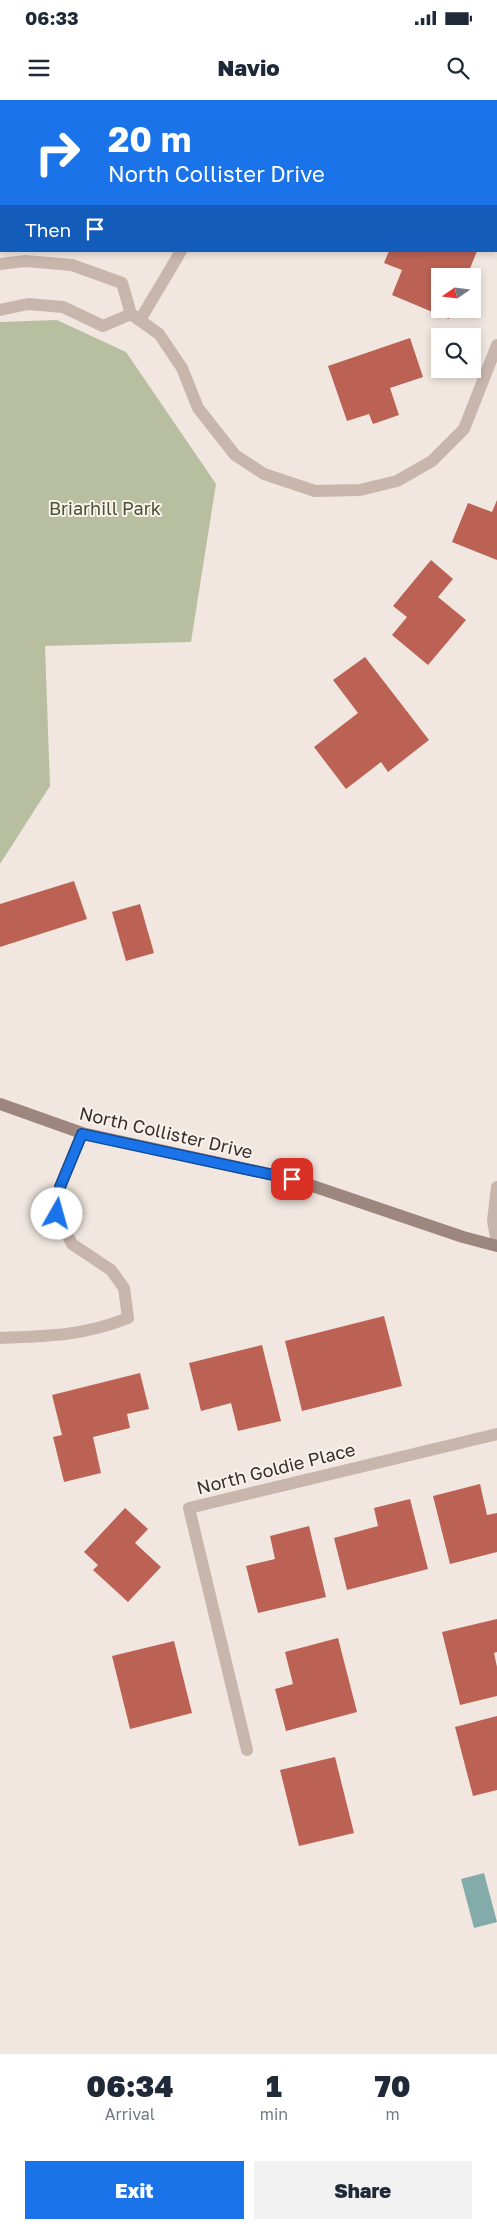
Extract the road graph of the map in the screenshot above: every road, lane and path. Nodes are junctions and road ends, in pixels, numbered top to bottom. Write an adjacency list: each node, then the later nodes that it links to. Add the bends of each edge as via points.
1 (180, 252): 4 (street)
2 (0, 264): 4 (street, via 25,261 72,265 122,283)
3 (0, 310): 4 (street, via 28,304 63,307 103,326)
4 (136, 317): 5 (street, via 159,334 182,368 198,408 235,455 264,474 315,491 360,490 397,481 432,461 464,429)
5 (497, 345)
6 (0, 1104): 7 (street, North Collister Drive)
7 (82, 1134): 9 (street, North Collister Drive, via 292,1179 454,1234); 10 (street, via 60,1187 57,1214 72,1244 111,1270 124,1288 128,1318 72,1334)
8 (497, 1187): 9 (street, via 493,1221)
9 (497, 1245)
10 (0, 1338)
11 (497, 1434): 12 (street, North Goldie Place, via 189,1508)
12 (247, 1750)

